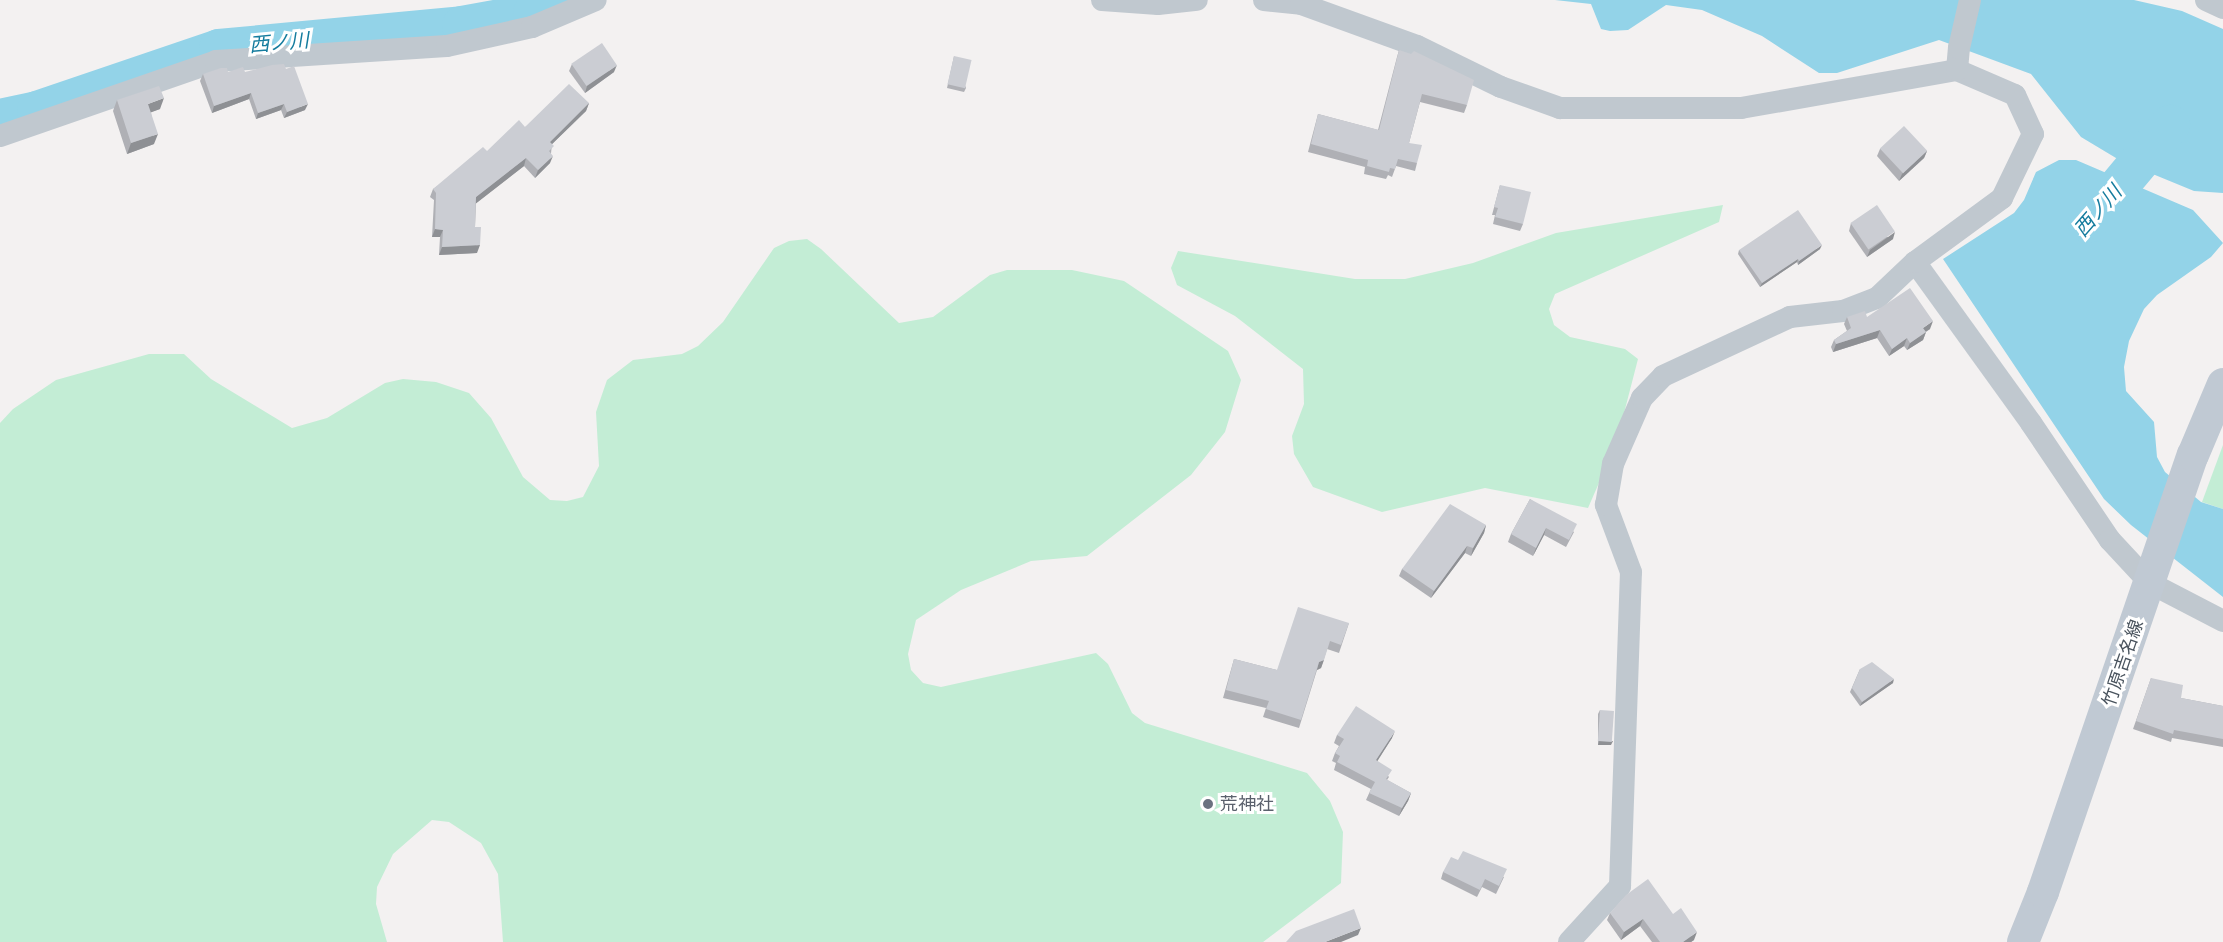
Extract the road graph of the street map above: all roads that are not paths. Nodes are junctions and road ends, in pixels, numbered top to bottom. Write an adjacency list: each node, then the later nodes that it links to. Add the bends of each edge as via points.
1 (596, 0): 9 (street, via 532,27 447,46 216,62)
2 (1102, 0): 3 (street, via 1158,4)
3 (1197, 0)
4 (1264, 0): 8 (street, via 1301,4 1417,45 1501,87 1560,108 1741,108)
5 (1970, 0): 8 (street)
6 (2206, 0): 7 (street)
7 (2223, 8)
8 (1958, 59): 10 (street, via 2015,95 2033,134 2002,198)
9 (0, 136)
10 (1915, 262): 12 (street, via 2110,540); 14 (street, via 1877,298 1843,311 1790,317 1663,376 1642,398 1613,464 1606,505 1631,572 1620,886)
11 (2223, 384): 12 (main road, 竹原吉名線, via 2193,454)
12 (2152, 576): 13 (street); 15 (main road, 竹原吉名線)
13 (2223, 621)
14 (1569, 942)
15 (2023, 942)

